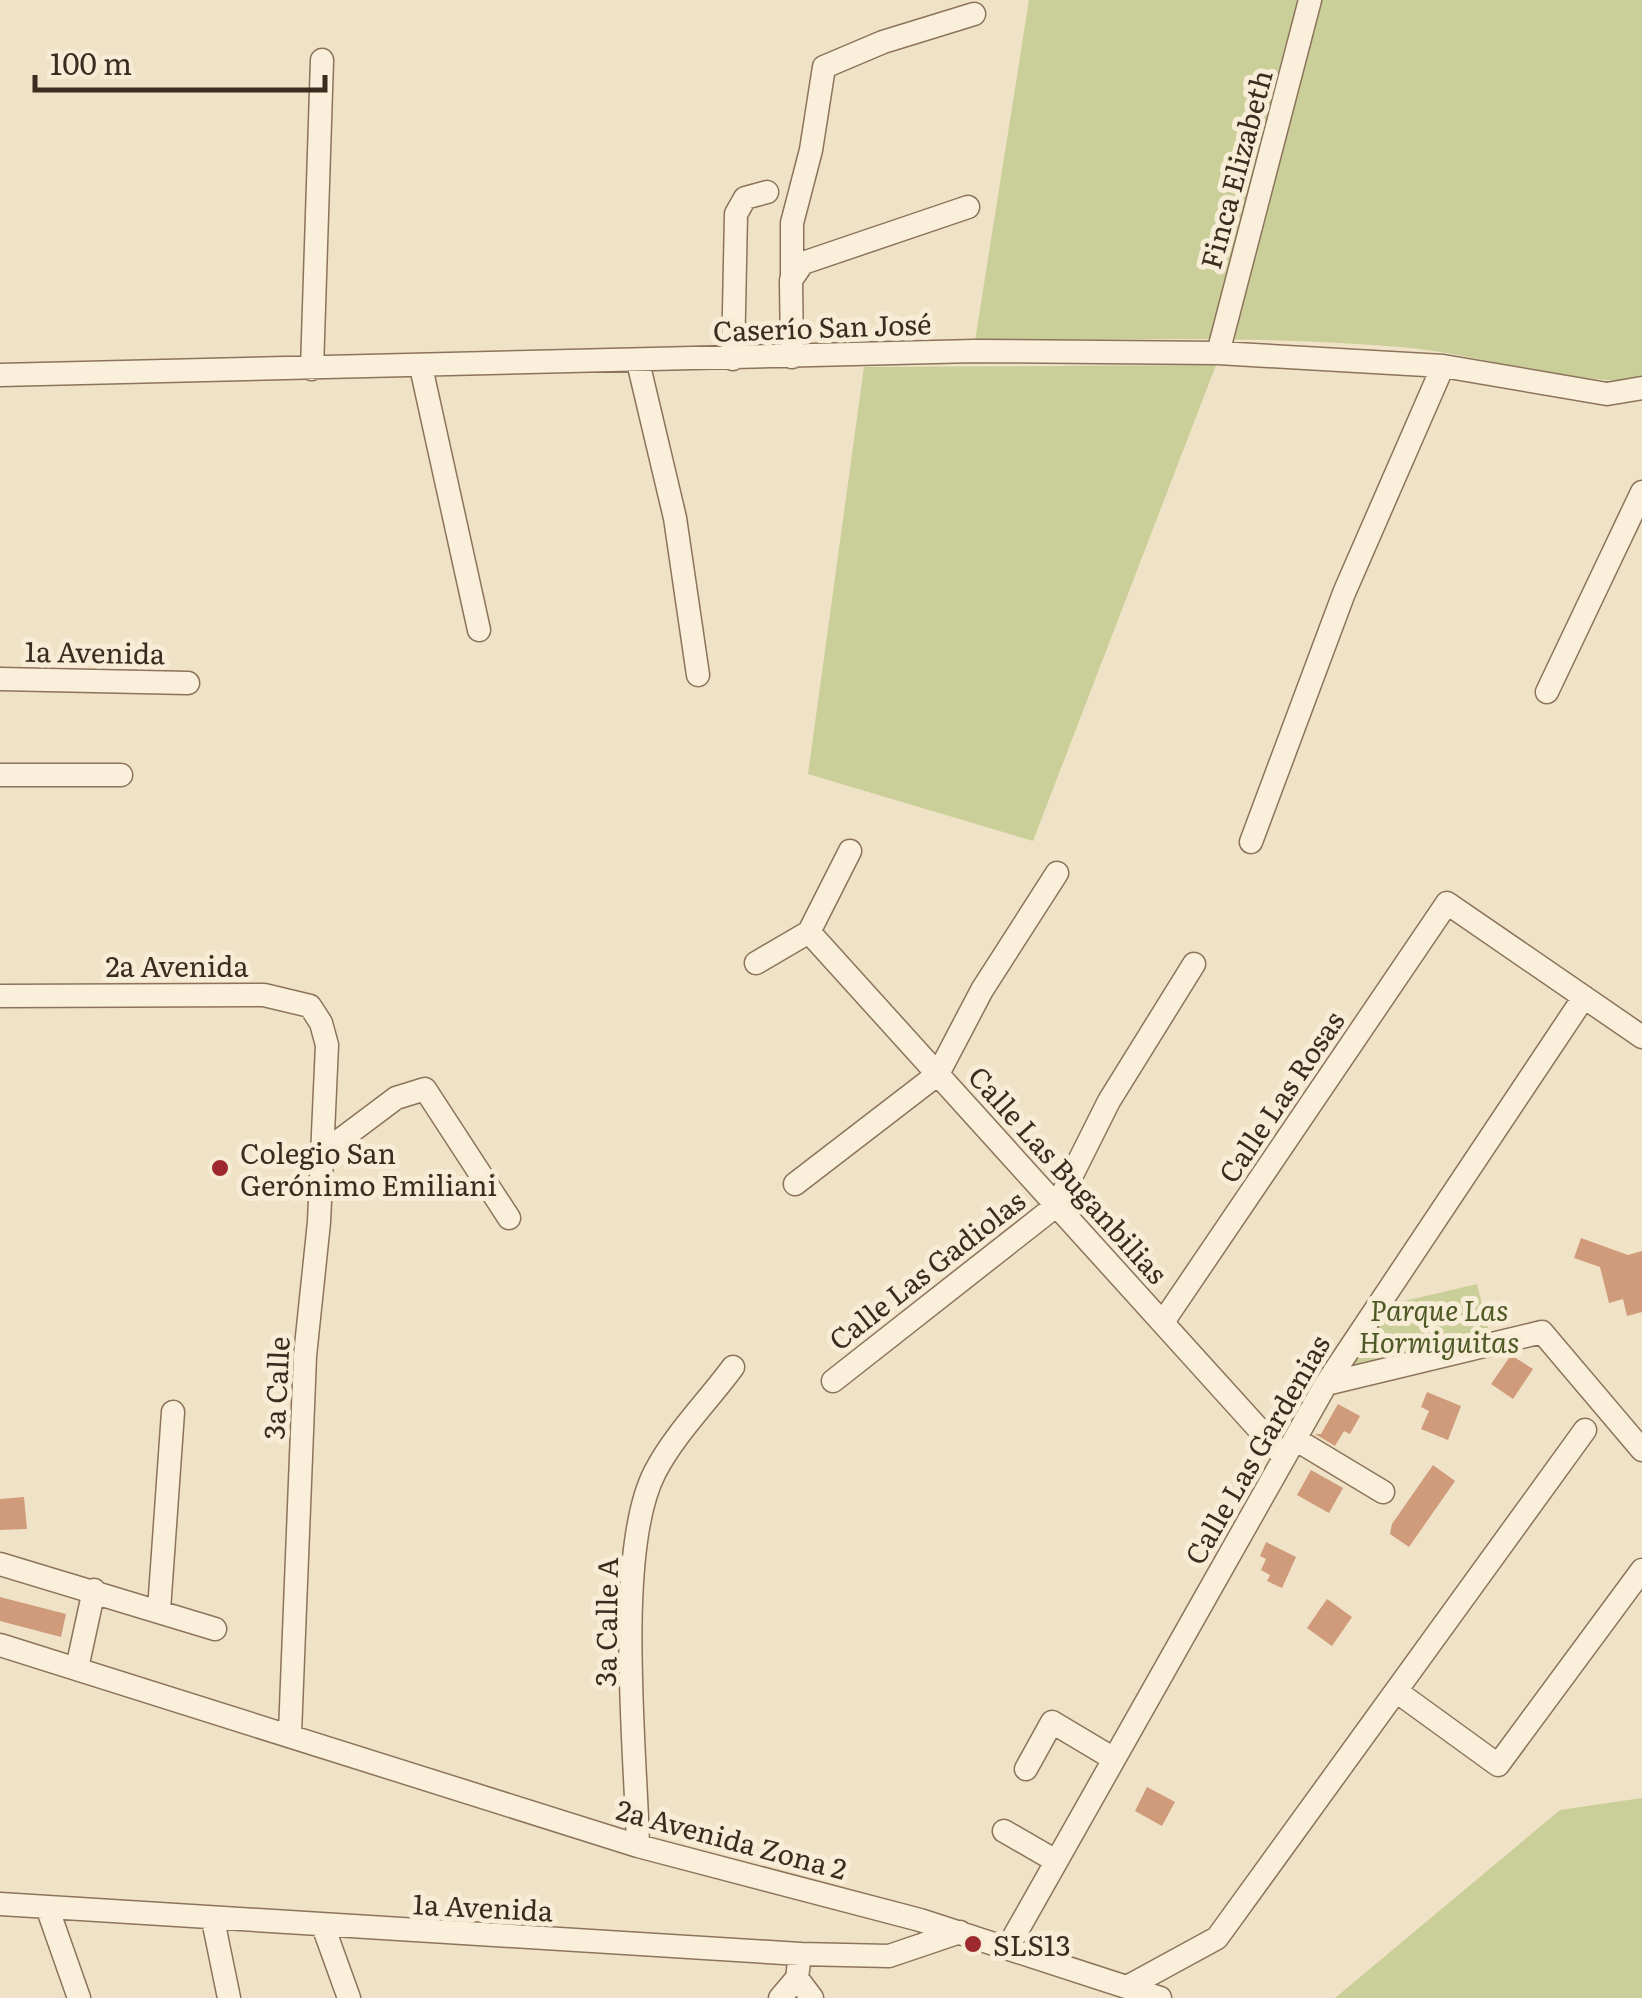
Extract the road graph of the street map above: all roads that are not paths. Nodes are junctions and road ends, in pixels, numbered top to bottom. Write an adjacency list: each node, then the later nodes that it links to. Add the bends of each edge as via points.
1 (1310, 0): 7 (street, Finca Elizabeth)
2 (974, 14): 6 (street, via 824,67 792,222)
3 (322, 60): 13 (street)
4 (767, 192): 9 (street, via 745,198 736,214)
5 (968, 208): 6 (street, via 849,245 803,263)
6 (792, 275): 8 (street)
7 (1218, 353): 8 (street, Caserío San José); 11 (street, Caserío San José)
8 (792, 357): 9 (street, Caserío San José)
9 (733, 359): 10 (street, Caserío San José)
10 (638, 362): 12 (street, Caserío San José); 18 (street, via 675,518)
11 (1443, 366): 15 (street, Caserío San José, via 1607,394); 24 (street, via 1344,593)
12 (421, 367): 13 (street, Caserío San José); 17 (street)
13 (312, 369): 14 (street, Caserío San José)
14 (0, 375)
15 (1642, 388)
16 (1642, 492): 21 (street)
17 (480, 630)
18 (698, 675)
19 (0, 679): 20 (street, 1a Avenida)
20 (188, 682)
21 (1546, 692)
22 (0, 775): 23 (street)
23 (122, 776)
24 (1252, 842)
25 (850, 852): 27 (street)
26 (1056, 873): 34 (street)
27 (810, 932): 28 (street); 34 (street, Calle Las Buganbilias)
28 (756, 963)
29 (1194, 964): 37 (street, via 1109,1101)
30 (0, 996): 33 (street, 2a Avenida, via 291,998 310,1006)
31 (1584, 997): 32 (street); 39 (street, Calle Las Rosas, via 1447,903); 42 (street, Calle Las Gardenias)
32 (1642, 1036)
33 (327, 1045): 35 (street, 3a Calle)
34 (938, 1074): 36 (street); 37 (street, Calle Las Buganbilias)
35 (320, 1156): 38 (street, via 396,1098 426,1089); 56 (street, 3a Calle)
36 (795, 1184)
37 (1057, 1205): 39 (street, Calle Las Buganbilias); 41 (street, Calle Las Gadiolas)
38 (509, 1218)
39 (1163, 1322): 46 (street, Calle Las Buganbilias)
40 (733, 1368): 60 (street, 3a Calle A, via 654,1473 638,1530 631,1595)
41 (834, 1381)
42 (1326, 1384): 45 (street, via 1542,1332); 46 (street, Calle Las Gardenias)
43 (174, 1412): 51 (street)
44 (1584, 1430): 55 (street)
45 (1638, 1437)
46 (1290, 1448): 47 (street, Calle Las Buganbilias); 57 (street, Calle Las Gardenias)
47 (1383, 1492)
48 (0, 1564): 50 (street)
49 (1642, 1570): 55 (street, via 1498,1765)
50 (94, 1590): 51 (street); 54 (street)
51 (159, 1610): 52 (street)
52 (215, 1629)
53 (0, 1645): 54 (street)
54 (78, 1668): 56 (street)
55 (1396, 1690): 70 (street, via 1216,1938)
56 (290, 1733): 60 (street, 2a Avenida Zona 2)
57 (1114, 1758): 58 (street, via 1052,1722); 61 (street, Calle Las Gardenias)
58 (1026, 1769)
59 (1004, 1831): 61 (street)
60 (638, 1846): 66 (street, 2a Avenida Zona 2)
61 (1056, 1861): 67 (street, Calle Las Gardenias)
62 (0, 1904): 63 (street, 1a Avenida)
63 (47, 1907): 64 (street, 1a Avenida); 71 (street)
64 (213, 1920): 65 (street, 1a Avenida); 72 (street)
65 (323, 1926): 68 (street, 1a Avenida); 73 (street)
66 (960, 1932): 67 (street, 2a Avenida Zona 2); 68 (street, 1a Avenida, via 889,1956)
67 (1008, 1947): 70 (street, 2a Avenida Zona 2)
68 (800, 1954): 69 (street)
69 (796, 1978): 74 (street); 75 (street)
70 (1129, 1986): 76 (street, 2a Avenida Zona 2)
71 (79, 1998)
72 (230, 1998)
73 (349, 1998)
74 (780, 1998)
75 (812, 1998)
76 (1160, 1998)

